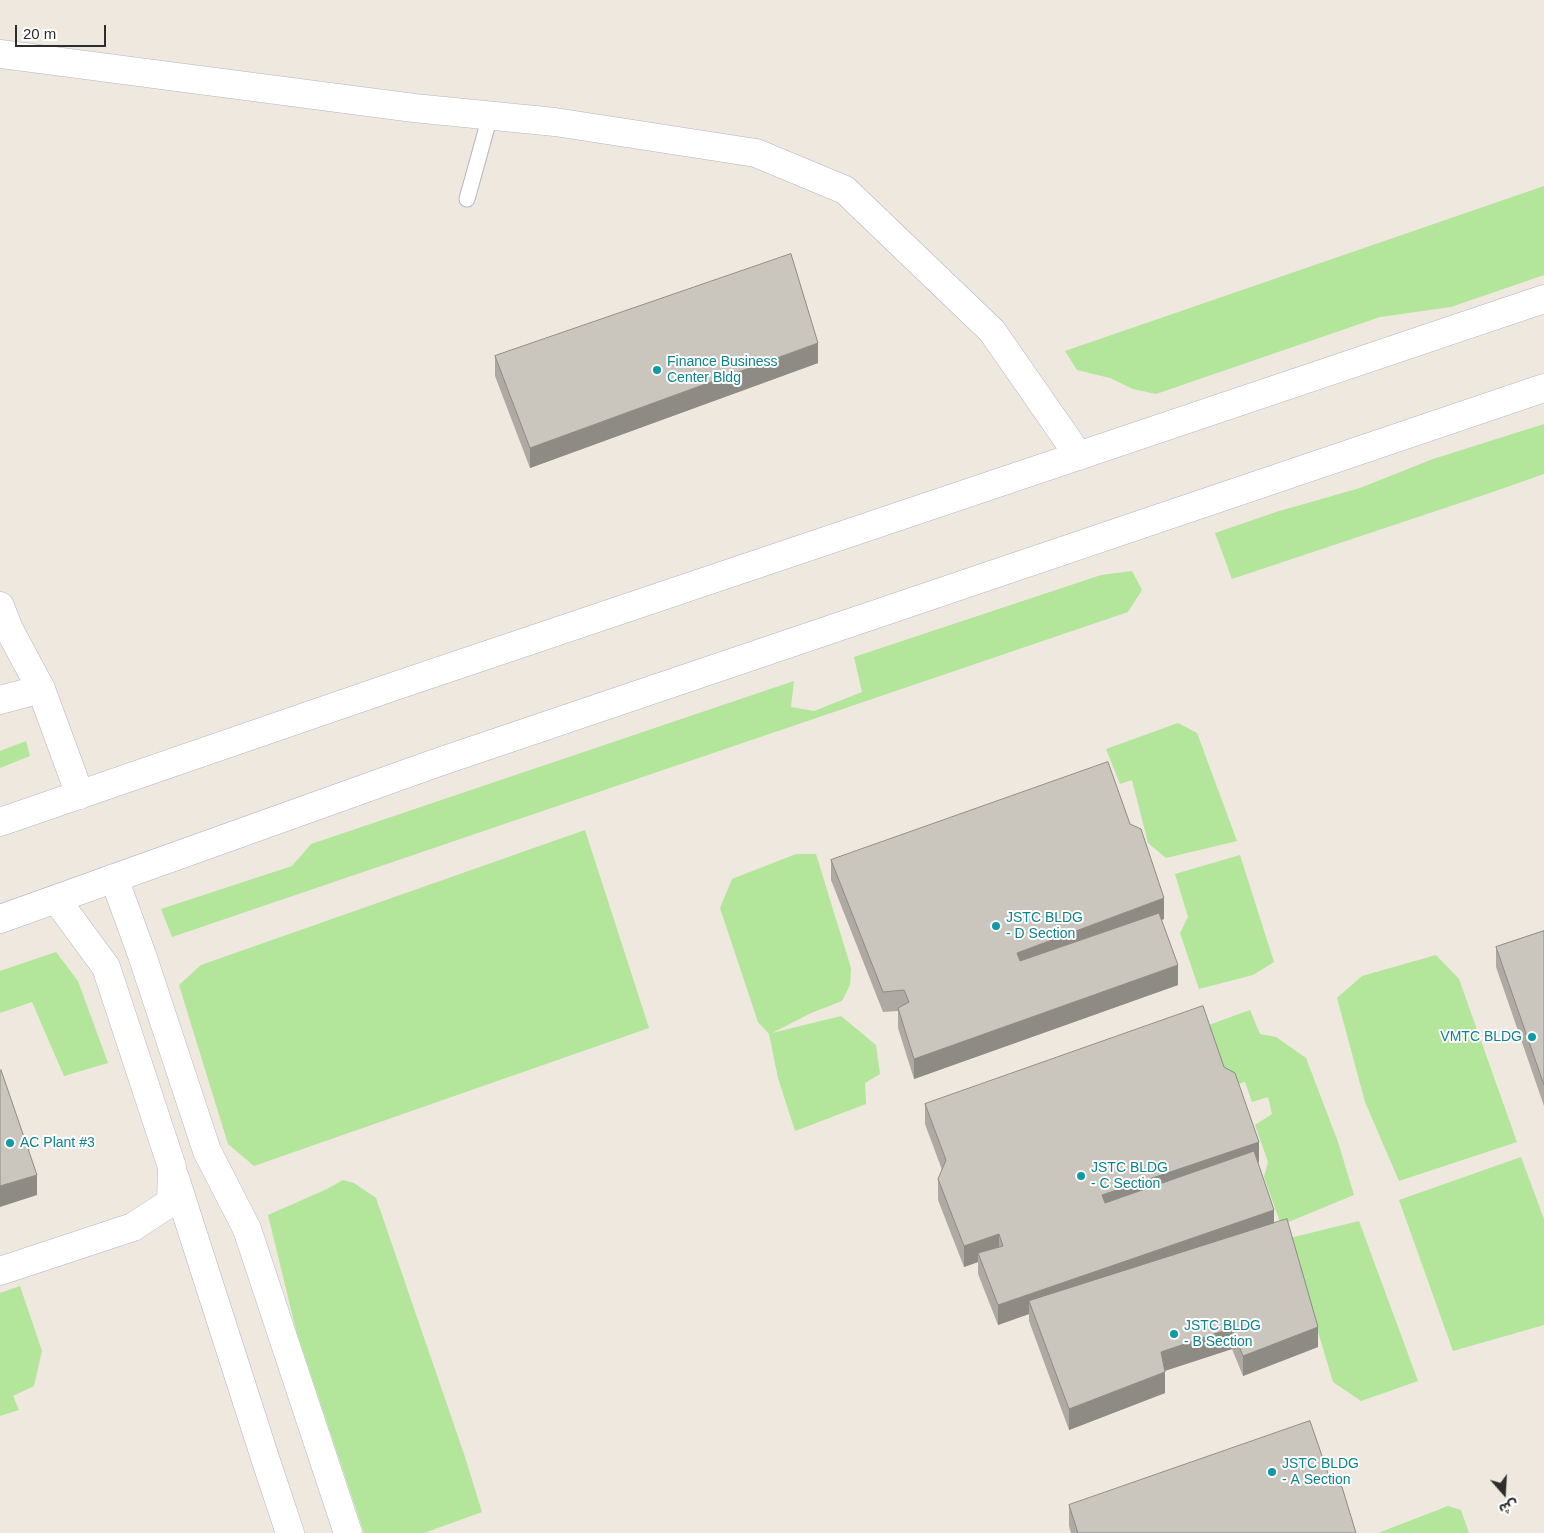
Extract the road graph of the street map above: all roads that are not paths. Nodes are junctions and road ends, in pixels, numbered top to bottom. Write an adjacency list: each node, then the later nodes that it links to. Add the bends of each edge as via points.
1 (0, 54): 2 (street)
2 (490, 116): 3 (lane); 6 (street, via 556,122 756,152 845,190 992,332)
3 (467, 199)
4 (1544, 299): 6 (street)
5 (1544, 388): 12 (street, via 436,763)
6 (1079, 456): 10 (street)
7 (0, 606): 8 (street)
8 (41, 690): 9 (street); 10 (street)
9 (0, 700)
10 (80, 795): 11 (street)
11 (0, 822)
12 (114, 878): 13 (street); 18 (street, via 207,1151 247,1229)
13 (56, 899): 14 (street); 15 (street, via 106,967)
14 (0, 919)
15 (172, 1167): 16 (street, via 171,1202 132,1227); 17 (street)
16 (0, 1272)
17 (290, 1533)
18 (348, 1533)

